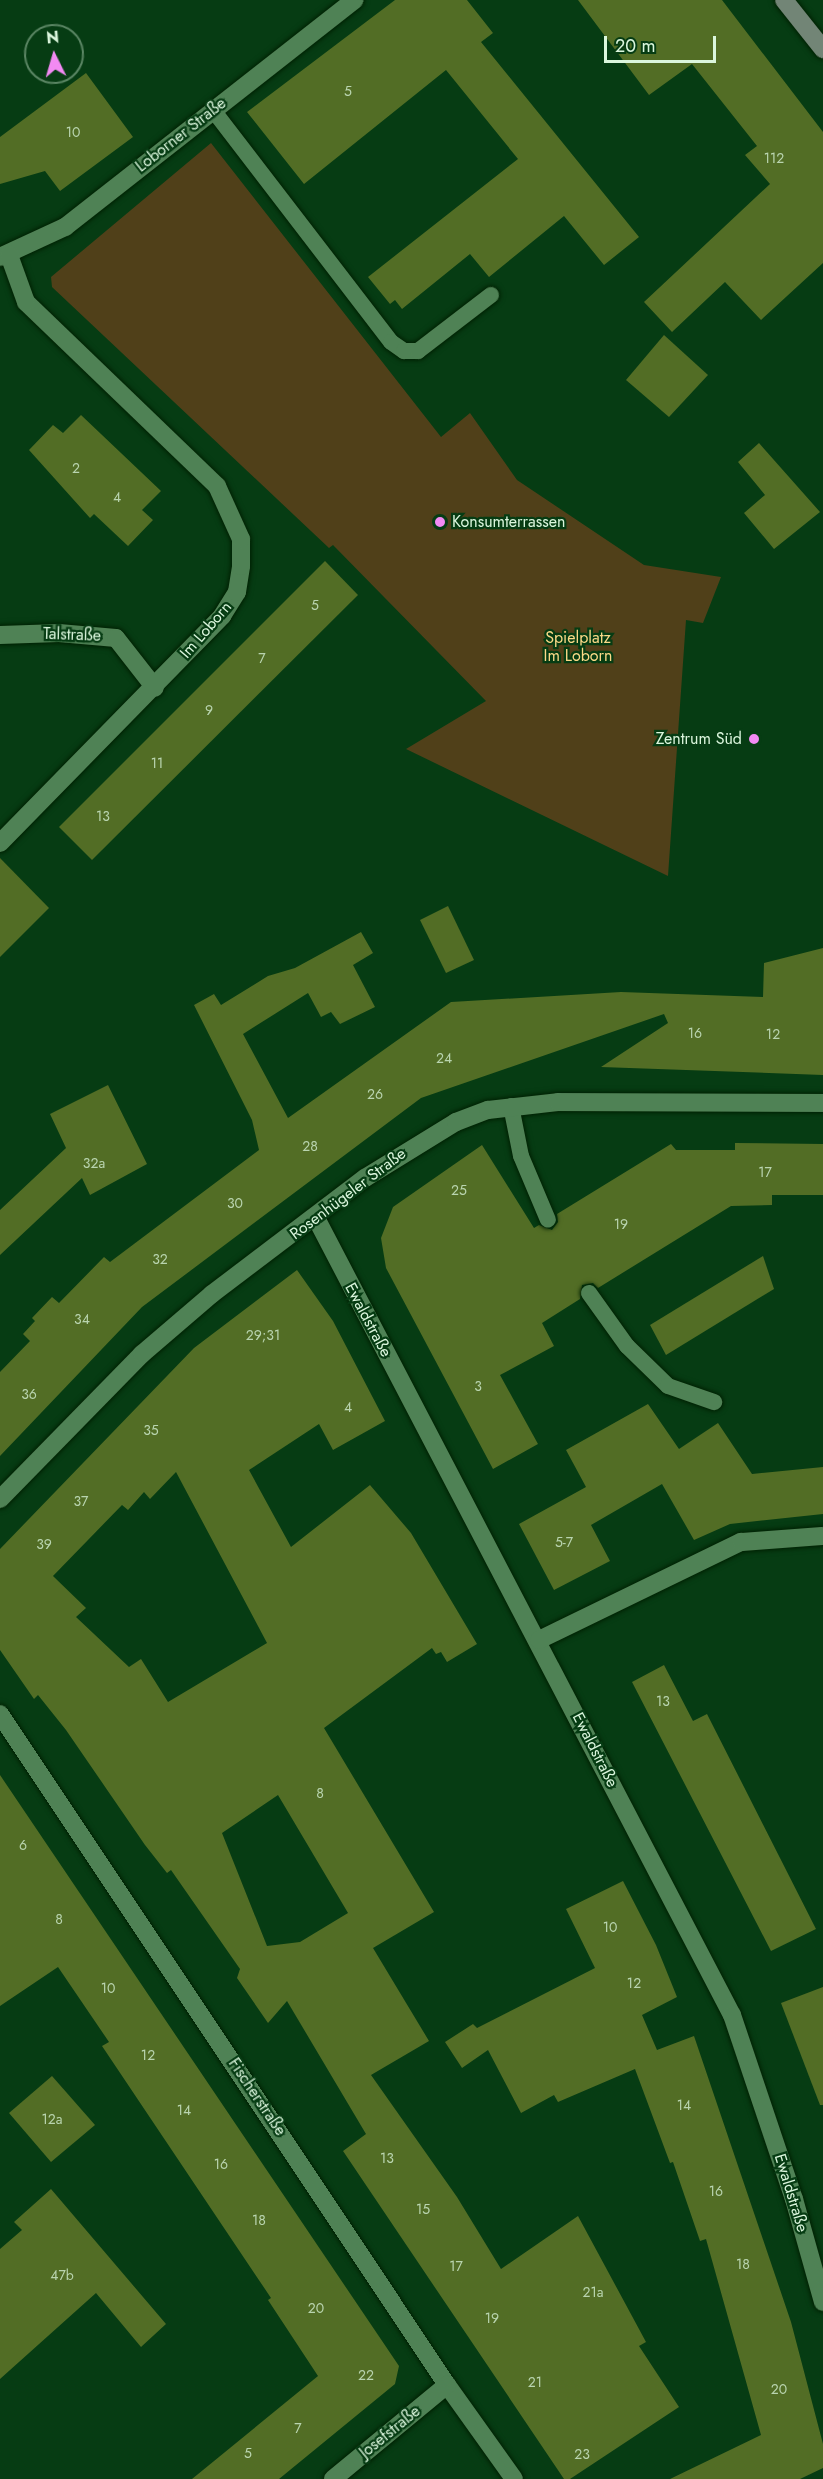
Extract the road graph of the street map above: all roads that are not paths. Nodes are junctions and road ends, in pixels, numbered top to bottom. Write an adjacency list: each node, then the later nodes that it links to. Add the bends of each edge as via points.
1 (356, 0): 4 (street, Loborner Straße)
2 (784, 0): 3 (main road)
3 (823, 49)
4 (213, 110): 5 (street, Loborner Straße, via 64,227); 6 (lane, via 391,342 404,351 418,351)
5 (5, 256): 8 (street, Im Loborn, via 26,302 218,486 241,539 237,592 222,616)
6 (491, 295)
7 (0, 635): 8 (street, Talstraße, via 59,633 116,638)
8 (155, 688): 9 (street, Im Loborn)
9 (0, 843)
10 (823, 1103): 11 (street, Rosenhügeler Straße, via 569,1102)
11 (511, 1106): 12 (street, Rosenhügeler Straße, via 456,1122 422,1141 365,1178); 13 (lane, via 521,1156)
12 (316, 1218): 16 (street, Rosenhügeler Straße, via 213,1294 142,1354); 18 (street, Ewaldstraße)
13 (548, 1220)
14 (589, 1293): 15 (lane, via 627,1346 668,1386)
15 (714, 1402)
16 (0, 1499)
17 (823, 1536): 18 (street, via 741,1542)
18 (539, 1640): 20 (street, Ewaldstraße, via 732,2015 794,2199)
19 (0, 1714): 21 (street, Fischerstraße)
20 (823, 2302)
21 (447, 2385): 22 (street, Josefstraße); 23 (street, Fischerstraße)
22 (333, 2479)
23 (514, 2479)

